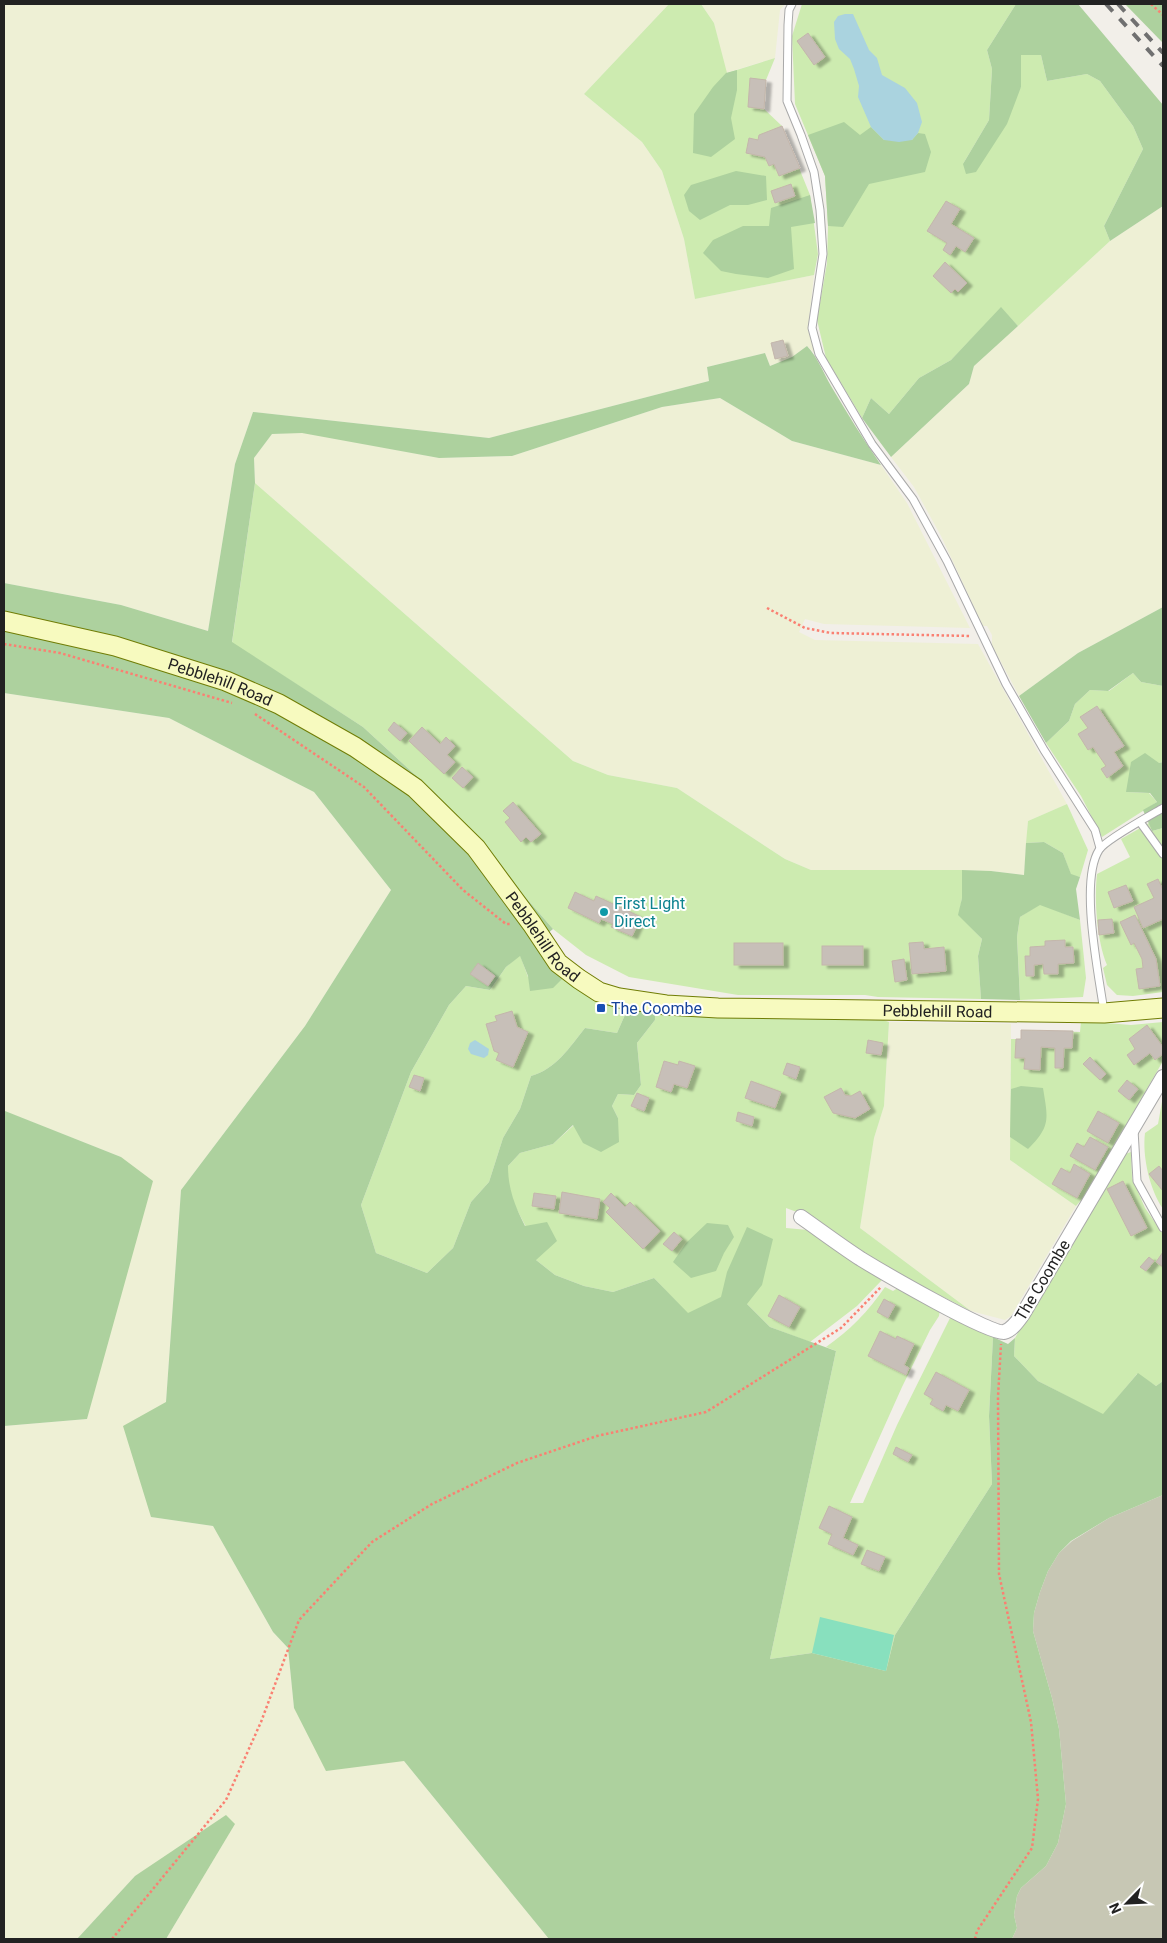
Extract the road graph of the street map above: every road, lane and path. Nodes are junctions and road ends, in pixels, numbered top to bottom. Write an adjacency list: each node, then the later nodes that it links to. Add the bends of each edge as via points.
1 (792, 4): 6 (lane, via 788,25 787,101 814,172 820,210 823,254 812,328 819,354 868,437 914,498)
2 (1151, 4): 3 (path)
3 (1163, 15)
4 (767, 608): 6 (path, via 805,628 831,633)
5 (4, 621): 14 (main road, Pebblehill Road, via 115,646 226,681 279,704 355,747 415,788 476,848)
6 (982, 636): 12 (lane, via 1026,720 1095,830)
7 (4, 644): 8 (path, via 60,653)
8 (237, 705)
9 (254, 713): 14 (path, via 364,787 463,890 506,924)
10 (1163, 808): 11 (lane)
11 (1140, 822): 12 (lane); 13 (lane)
12 (1100, 848): 16 (lane, via 1094,862 1090,890 1095,960)
13 (1163, 854)
14 (532, 924): 16 (main road, Pebblehill Road, via 558,963 599,992 619,998 718,1008)
15 (1163, 1008): 16 (main road, Pebblehill Road)
16 (1104, 1013)
17 (1163, 1077): 18 (street, The Coombe)
18 (1134, 1125): 20 (lane, via 1137,1180); 22 (street, The Coombe, via 1023,1314)
19 (801, 1217): 21 (street, The Coombe)
20 (1163, 1228)
21 (892, 1276): 22 (street, The Coombe, via 950,1309 995,1331); 23 (path, via 841,1328 706,1412 597,1436 517,1463 432,1504 372,1542 299,1620 226,1800)
22 (1004, 1332): 24 (path, via 998,1396 999,1574 1031,1722 1038,1799 1032,1848 977,1931)
23 (112, 1939)
24 (975, 1939)

